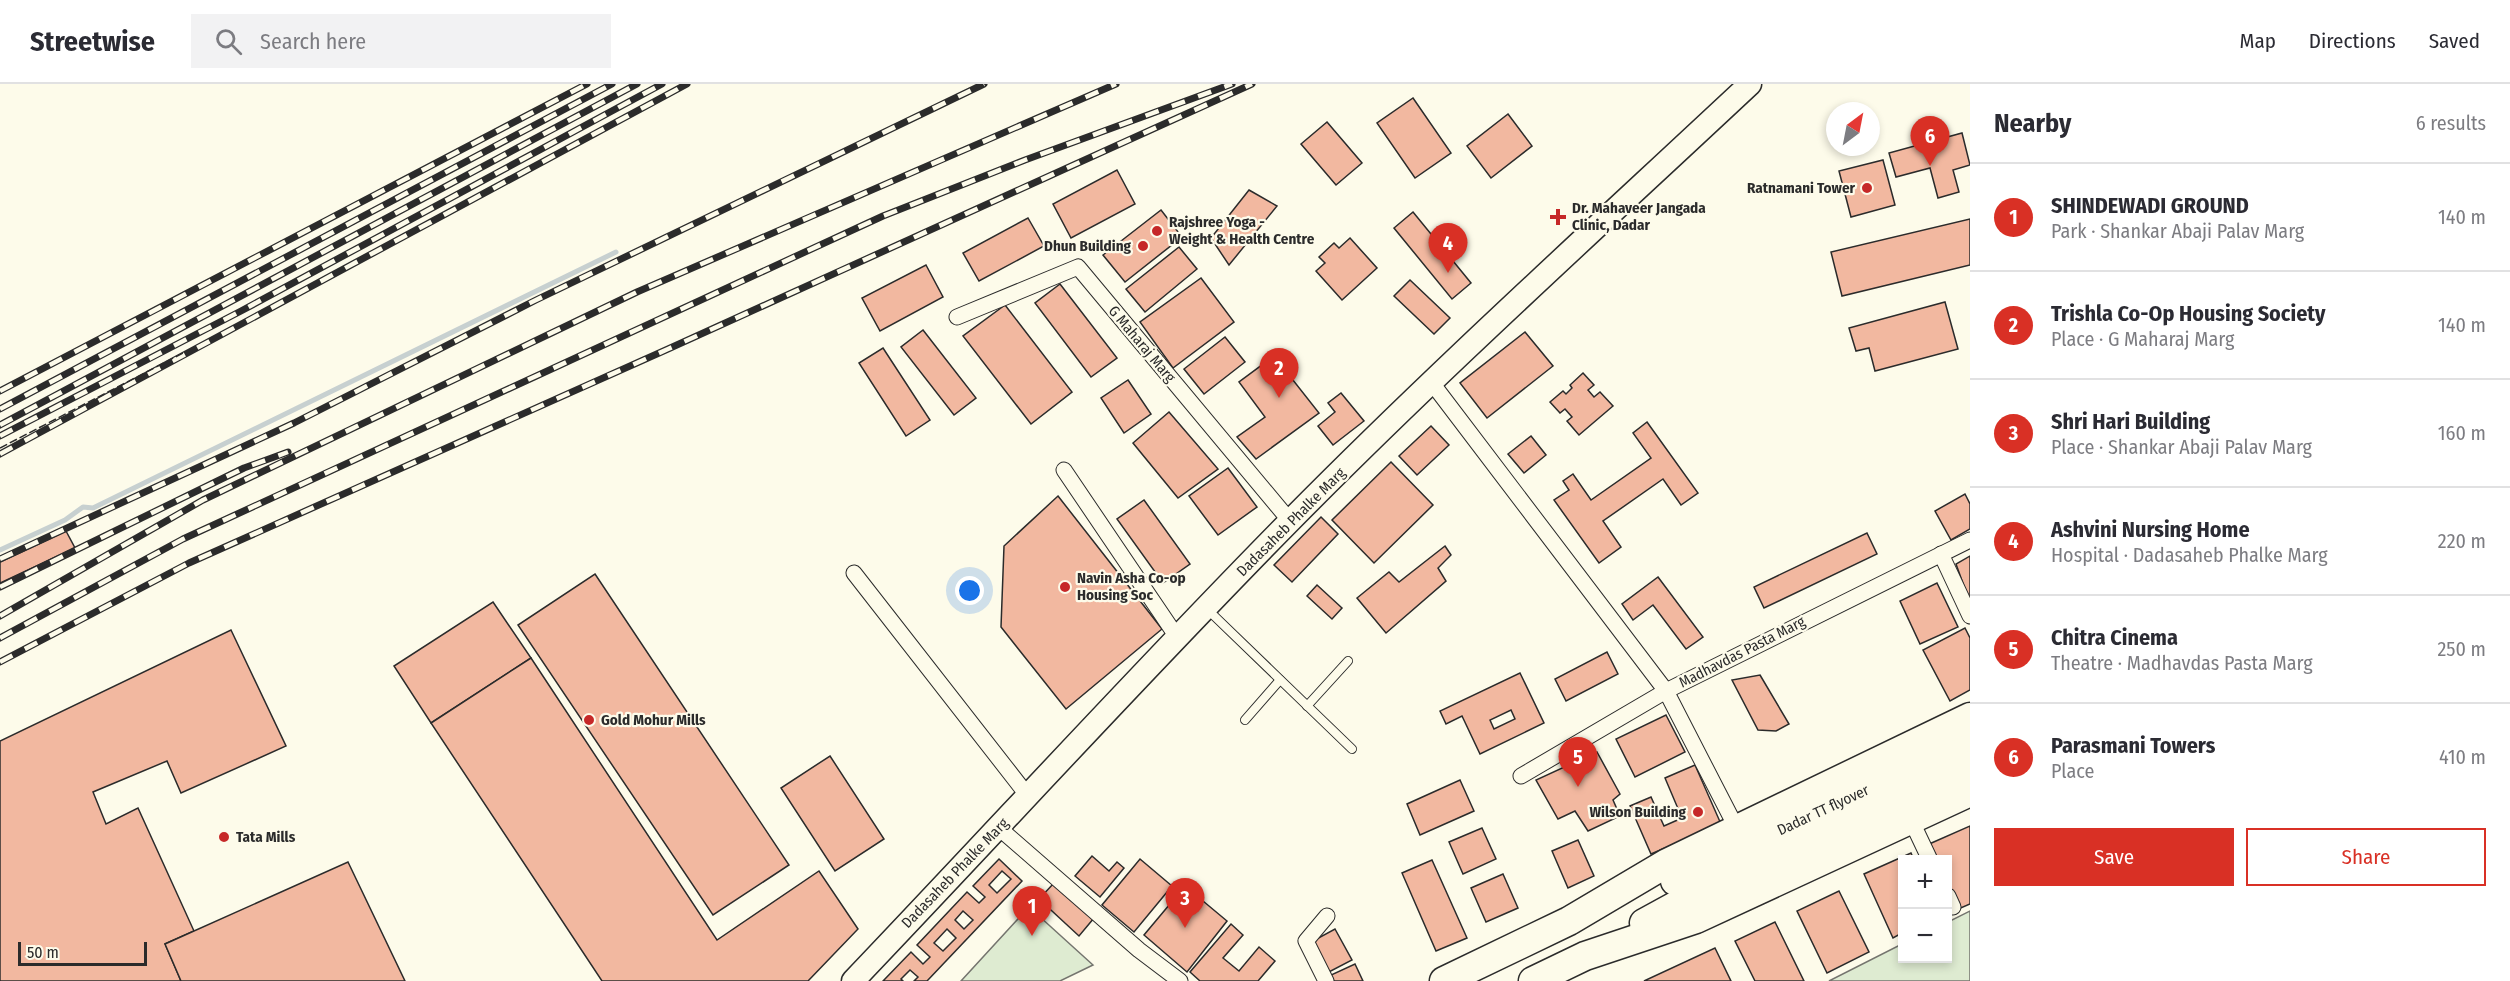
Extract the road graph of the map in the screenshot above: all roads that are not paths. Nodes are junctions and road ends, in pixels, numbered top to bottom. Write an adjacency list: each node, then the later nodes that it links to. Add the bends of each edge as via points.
1 (1750, 84): 3 (street, Dadasaheb Phalke Marg)
2 (957, 317): 5 (street, G Maharaj Marg, via 1078,267)
3 (1432, 383): 5 (street, Dadasaheb Phalke Marg); 14 (street)
4 (1064, 470): 11 (street)
5 (1290, 521): 9 (street, Dadasaheb Phalke Marg)
6 (1970, 540): 7 (street, Madhavdas Pasta Marg)
7 (1941, 554): 10 (street); 14 (street, Madhavdas Pasta Marg)
8 (854, 573): 23 (street)
9 (1206, 608): 11 (street, Dadasaheb Phalke Marg); 13 (lane)
10 (1970, 616)
11 (1177, 637): 23 (street, Dadasaheb Phalke Marg)
12 (1348, 661): 15 (lane)
13 (1280, 680): 15 (lane); 17 (lane)
14 (1666, 691): 21 (street, Madhavdas Pasta Marg); 26 (street)
15 (1307, 706): 19 (lane)
16 (1970, 717): 26 (highway)
17 (1245, 720)
18 (1970, 740): 28 (highway, Dadar TT flyover)
19 (1352, 749)
20 (1970, 765): 28 (highway, Dadar TT flyover)
21 (1521, 776)
22 (1970, 792): 24 (highway)
23 (1028, 796): 25 (street, Dadasaheb Phalke Marg)
24 (1911, 820): 27 (street); 31 (highway, via 1695,919)
25 (999, 828): 32 (street, Dadasaheb Phalke Marg); 33 (street)
26 (1737, 829): 30 (highway, via 1667,863)
27 (1928, 855)
28 (1681, 890): 30 (highway); 31 (highway)
29 (1327, 916): 34 (street, via 1306,941)
30 (1569, 921): 35 (highway)
31 (1585, 956): 36 (highway)
32 (853, 981)
33 (1180, 981)
34 (1326, 981)
35 (1444, 981)
36 (1533, 981)

